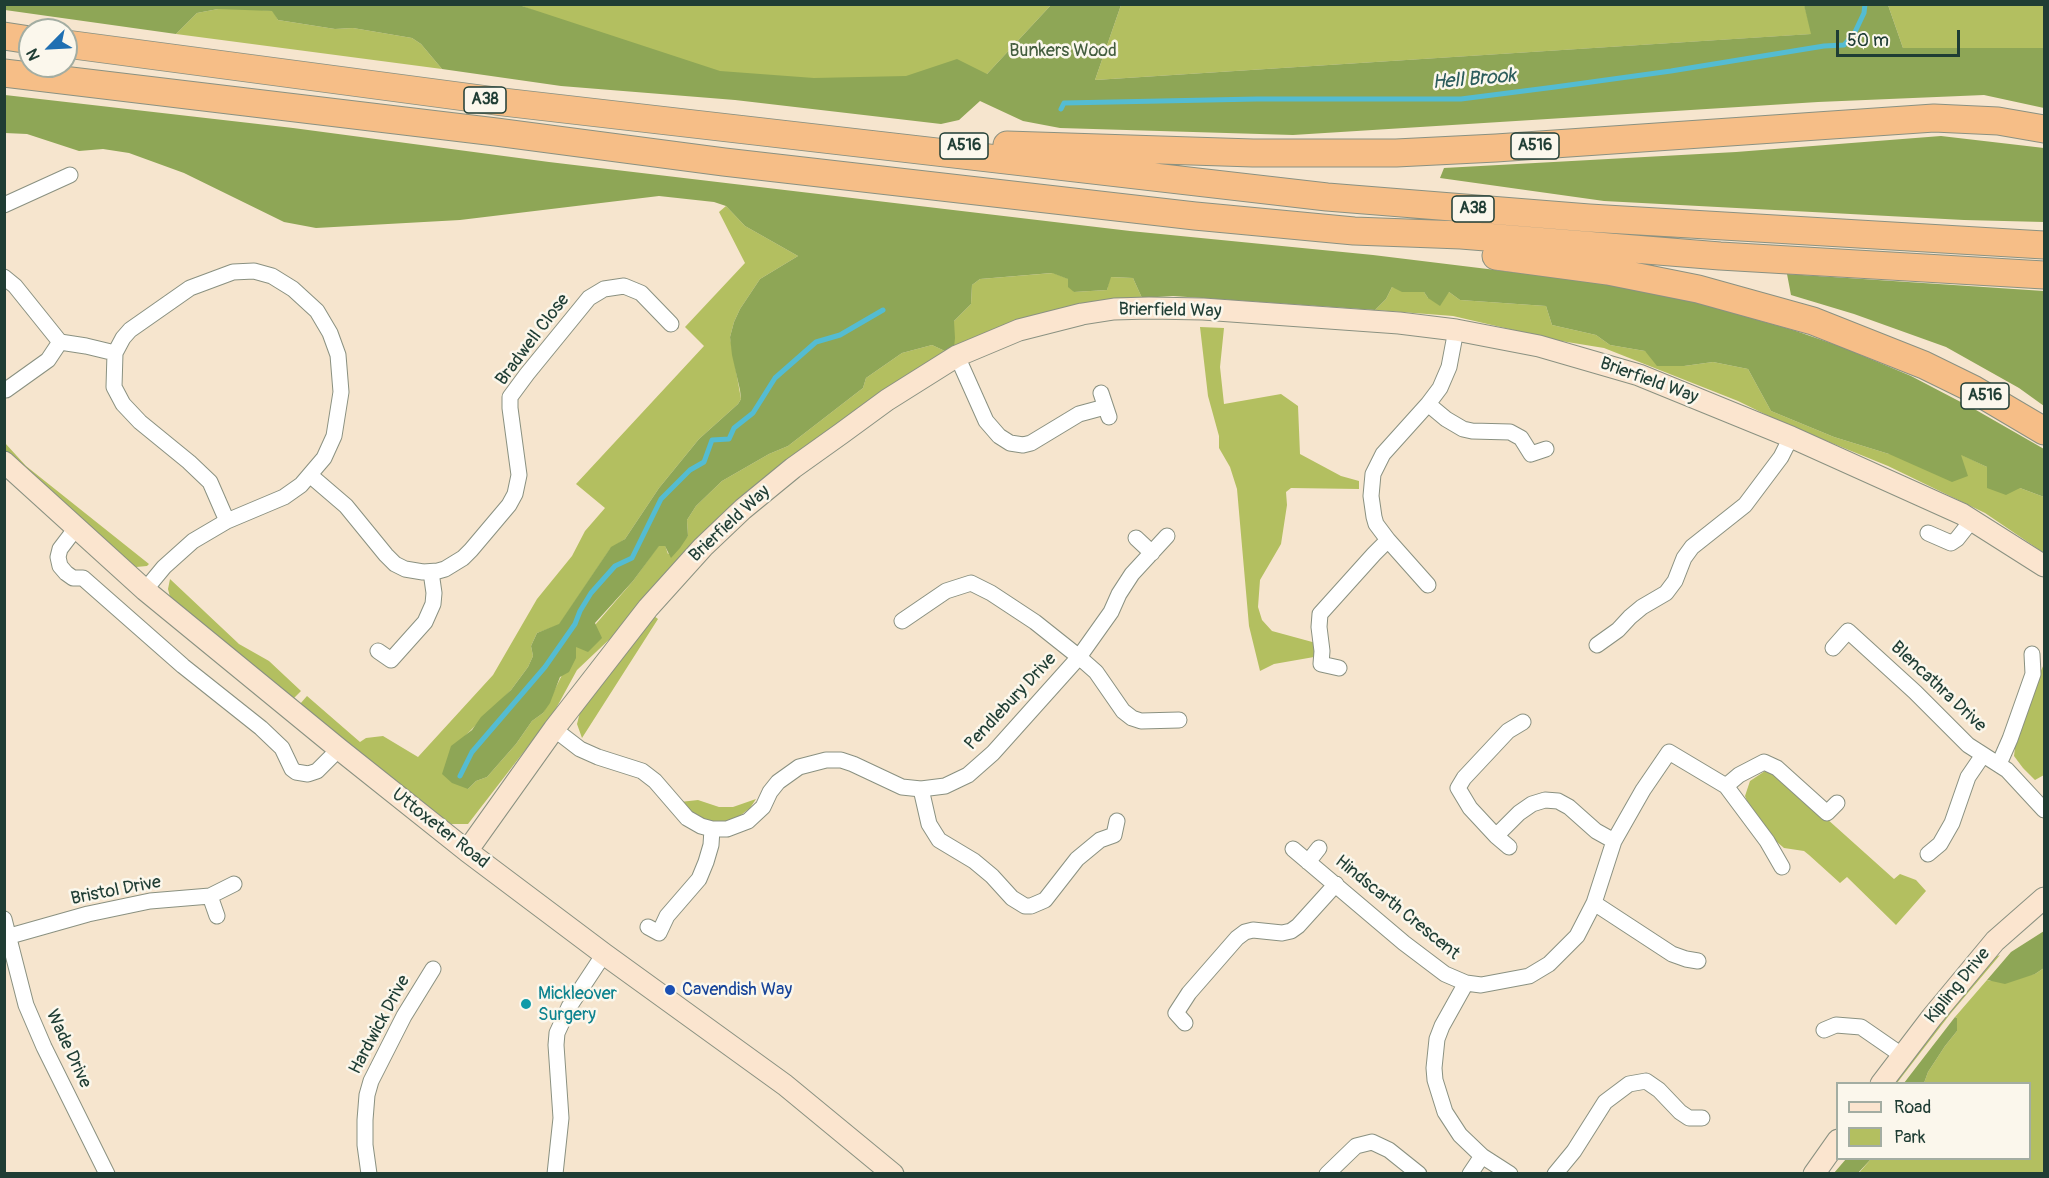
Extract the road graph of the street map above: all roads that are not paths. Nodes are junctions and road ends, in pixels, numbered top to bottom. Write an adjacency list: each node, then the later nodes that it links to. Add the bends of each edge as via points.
1 (78, 46): 4 (highway, A38, via 503,102)
2 (4, 73): 7 (highway, A38, via 724,162)
3 (2044, 129): 4 (highway, A516, via 1998,121 1934,118 1396,153 1253,153 1024,145)
4 (904, 147): 8 (highway, A38, via 1327,197 1589,218)
5 (70, 175): 6 (street)
6 (4, 205)
7 (1354, 231): 9 (highway, A38); 19 (highway, A516, via 1458,251 1608,271 1698,289 1813,321 1934,370)
8 (2044, 245)
9 (2044, 275)
10 (4, 276): 13 (street)
11 (671, 324): 33 (street, Bradwell Close, via 641,293 624,286 604,289 589,298 510,397 519,475 509,505 463,558)
12 (1456, 330): 15 (street, Brierfield Way, via 1203,309 1114,309 1019,330); 17 (street, via 1449,367); 20 (street, Brierfield Way, via 1606,364)
13 (60, 342): 14 (street); 16 (street, via 48,360)
14 (115, 353): 23 (street, via 130,330 208,279 243,270 272,276 287,284 324,322 339,363 341,392 336,426 329,448); 25 (street, via 114,387 123,404 210,482)
15 (957, 356): 18 (street, via 987,421 1010,443 1031,443 1079,414); 45 (street, Brierfield Way, via 851,426 743,509 648,608)
16 (6, 390)
17 (1428, 404): 21 (street, via 1463,429 1510,432 1521,438 1531,454); 30 (street, via 1383,454 1373,474 1374,517)
18 (1105, 406)
19 (2044, 430)
20 (1791, 437): 24 (street, Brierfield Way); 37 (street, via 1745,505 1692,547 1666,592)
21 (1546, 448)
22 (4, 462): 26 (street, Uttoxeter Road)
23 (311, 476): 25 (street, via 284,498); 33 (street, via 346,506 395,564 415,572)
24 (1972, 520): 27 (street, via 1951,543); 32 (street, Brierfield Way)
25 (227, 521): 35 (street, via 193,541)
26 (76, 528): 35 (street, Uttoxeter Road); 46 (street, via 58,557 66,573 83,578 261,728 282,748 292,769 301,774 317,771)
27 (1928, 533)
28 (1167, 536): 31 (street, Pendlebury Drive)
29 (1136, 538): 31 (street)
30 (1388, 540): 34 (street); 42 (street, via 1320,614 1321,664)
31 (1152, 553): 41 (street, Pendlebury Drive, via 1125,584 1111,612)
32 (2044, 566)
33 (431, 572): 39 (street, via 433,604 425,622 391,660)
34 (1428, 585)
35 (146, 590): 46 (street, Uttoxeter Road)
36 (902, 621): 41 (street, via 946,591 971,583 1035,622)
37 (1598, 645)
38 (1833, 648): 47 (street, Blencathra Drive, via 1848,631)
39 (378, 651)
40 (2032, 654): 48 (street, via 2033,674)
41 (1079, 657): 43 (street, via 1132,718); 50 (street, Pendlebury Drive, via 982,764 952,783)
42 (1339, 668)
43 (1179, 720)
44 (1523, 722): 55 (street, via 1508,731 1458,788 1470,808)
45 (554, 729): 54 (street, via 580,749 642,771 687,818); 60 (street, Brierfield Way)
46 (339, 749): 60 (street, Uttoxeter Road)
47 (1983, 755): 48 (street, Blencathra Drive); 61 (street, via 1968,777 1940,844)
48 (1999, 764): 52 (street, Blencathra Drive)
49 (1726, 786): 51 (street, via 1764,762 1777,768 1827,813); 56 (street, Hindscarth Crescent, via 1669,752); 63 (street, Hindscarth Crescent)
50 (921, 789): 53 (street, via 929,824 939,840 974,861 1011,898 1025,906 1045,900 1077,859 1100,840 1114,835); 54 (street, Pendlebury Drive, via 895,784 841,760 826,760 799,766 778,782 763,807 748,821 727,829)
51 (1837, 803)
52 (2044, 810)
53 (1117, 820)
54 (712, 829): 71 (street, via 699,879 667,916 659,933)
55 (1496, 836): 56 (street, via 1519,813 1545,800 1569,807); 57 (street)
56 (1614, 841): 68 (street, Hindscarth Crescent)
57 (1509, 847)
58 (1319, 848): 62 (street, Hindscarth Crescent)
59 (1293, 849): 62 (street, Hindscarth Crescent)
60 (467, 850): 73 (street, Uttoxeter Road)
61 (1928, 854)
62 (1308, 862): 65 (street, Hindscarth Crescent)
63 (1782, 867)
64 (234, 884): 66 (street)
65 (1336, 884): 76 (street, Hindscarth Crescent, via 1412,949 1445,974); 77 (street, via 1291,931 1253,930 1237,938 1176,1013)
66 (210, 896): 69 (street); 72 (street, Bristol Drive, via 133,903)
67 (2044, 897): 79 (street, Kipling Drive, via 1995,941)
68 (1594, 903): 74 (street, via 1672,954); 76 (street, Hindscarth Crescent, via 1576,936 1542,970 1499,983)
69 (217, 916)
70 (4, 919): 72 (street, Wade Drive)
71 (648, 927)
72 (10, 936): 84 (street, Wade Drive, via 26,1005)
73 (604, 954): 86 (street, via 557,1033 561,1118); 87 (street, Uttoxeter Road, via 776,1078)
74 (1698, 960)
75 (433, 969): 85 (street, Hardwick Drive, via 370,1081 365,1128)
76 (1466, 983): 83 (street, via 1437,1039 1435,1080 1452,1125)
77 (1185, 1023)
78 (1824, 1030): 79 (street, via 1836,1025 1861,1027)
79 (1903, 1056): 80 (street, Kipling Drive)
80 (1882, 1082)
81 (1702, 1118): 92 (street, via 1689,1118 1646,1081 1629,1084 1605,1102)
82 (1836, 1143): 93 (street)
83 (1482, 1156): 90 (street); 91 (street)
84 (107, 1173)
85 (369, 1173)
86 (555, 1173)
87 (893, 1173)
88 (1327, 1173): 89 (street, via 1356,1146 1372,1142)
89 (1419, 1173)
90 (1470, 1173)
91 (1510, 1173)
92 (1555, 1173)
93 (1814, 1173)

